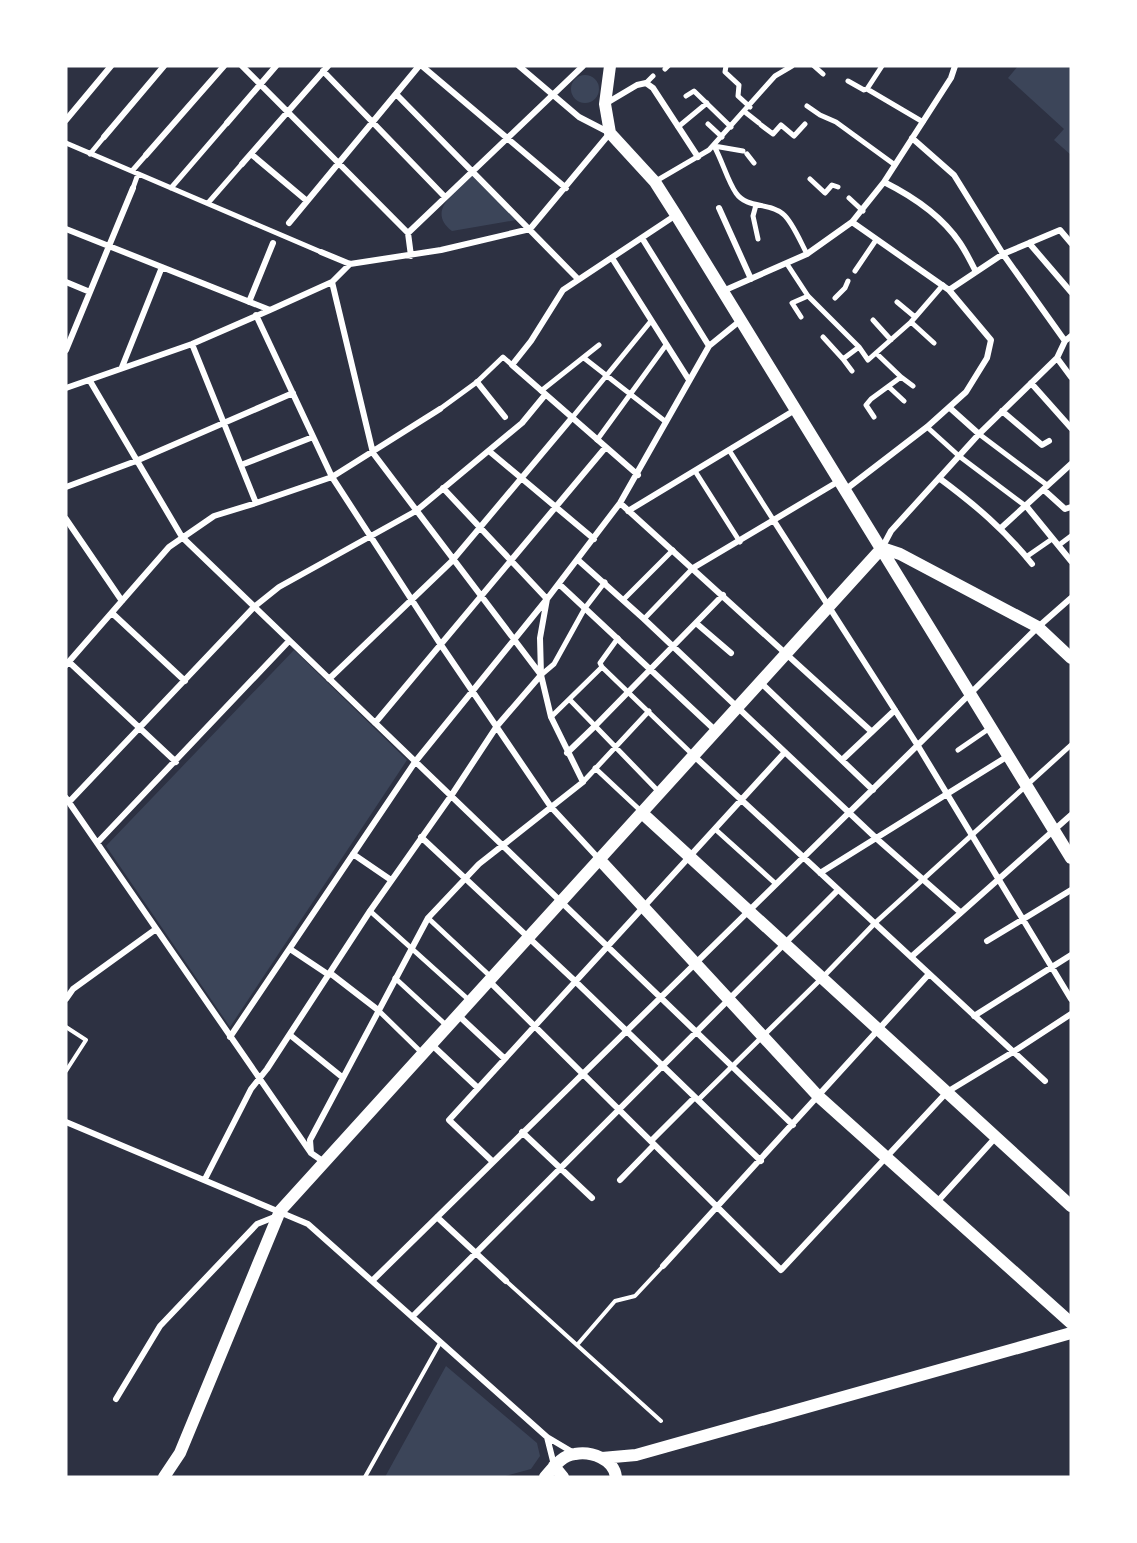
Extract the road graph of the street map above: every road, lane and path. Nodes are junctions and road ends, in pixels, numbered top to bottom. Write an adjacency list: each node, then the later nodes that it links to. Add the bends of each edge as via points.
1 (111, 66): 32 (street)
2 (164, 66): 41 (street)
3 (224, 66): 50 (street)
4 (242, 66): 22 (street)
5 (276, 66): 22 (street)
6 (420, 66): 24 (street); 42 (street)
7 (519, 66): 25 (street)
8 (583, 66): 25 (street)
9 (610, 66): 27 (main road)
10 (726, 66): 30 (street, via 725,72 739,86 738,96)
11 (776, 66): 17 (street)
12 (792, 66): 17 (street)
13 (814, 66): 18 (street)
14 (882, 66): 23 (street)
15 (954, 66): 34 (street, via 951,78)
16 (325, 69): 31 (street); 33 (street)
17 (781, 72): 30 (street)
18 (823, 74)
19 (653, 76): 21 (street)
20 (848, 81): 23 (street)
21 (646, 83): 27 (street); 38 (street)
22 (261, 85): 31 (street); 35 (street)
23 (867, 89): 34 (street)
24 (396, 94): 33 (street); 57 (street)
25 (553, 95): 40 (street, via 579,117); 42 (street)
26 (686, 96): 28 (street, via 694,91)
27 (605, 104): 40 (main road)
28 (707, 104): 38 (street); 39 (street)
29 (807, 106): 55 (street)
30 (748, 109): 37 (street, via 772,135 781,125 794,136); 39 (street)
31 (288, 112): 49 (street); 52 (street)
32 (66, 120)
33 (372, 122): 52 (street); 66 (street)
34 (923, 122): 44 (street)
35 (227, 123): 64 (street)
36 (708, 124): 43 (street)
37 (805, 124)
38 (678, 127): 51 (street)
39 (731, 127): 43 (street)
40 (610, 134): 60 (main road); 65 (street)
41 (104, 137): 48 (street)
42 (507, 137): 57 (street); 65 (street)
43 (722, 137): 46 (street)
44 (912, 138): 55 (street); 89 (street, via 954,176)
45 (68, 144): 47 (street); 48 (street)
46 (714, 146): 51 (street); 53 (street, via 745,152); 70 (street, via 736,194)
47 (66, 152)
48 (90, 154): 56 (street)
49 (251, 154): 54 (street); 68 (street)
50 (146, 155): 56 (street)
51 (698, 157): 60 (street)
52 (338, 163): 68 (street); 79 (street)
53 (754, 163)
54 (242, 164): 69 (street)
55 (895, 165): 61 (street)
56 (132, 171): 58 (street)
57 (472, 171): 66 (street); 77 (street)
58 (138, 174): 63 (street); 64 (street)
59 (810, 179): 62 (street, via 825,193 832,185)
60 (655, 182): 73 (main road)
61 (884, 182): 72 (street); 96 (street, via 945,224)
62 (838, 187)
63 (133, 188): 86 (street)
64 (171, 188): 69 (street)
65 (567, 188): 77 (street)
66 (445, 197): 79 (street)
67 (849, 198): 72 (street)
68 (307, 201): 74 (street)
69 (208, 203): 78 (street)
70 (756, 205): 81 (street, via 753,216); 88 (street, via 784,215)
71 (719, 208): 98 (street)
72 (863, 211): 75 (street)
73 (676, 215): 80 (street); 104 (main road)
74 (289, 222): 78 (street)
75 (852, 222): 82 (street); 88 (street)
76 (66, 229): 86 (street)
77 (530, 229): 90 (street); 97 (street)
78 (278, 233): 83 (street); 87 (street)
79 (408, 233): 90 (street)
80 (642, 238): 91 (street); 126 (street)
81 (758, 239)
82 (876, 240): 95 (street); 102 (street)
83 (273, 243): 109 (street)
84 (1029, 243): 85 (street, via 1060,231); 89 (street); 106 (street)
85 (1071, 243)
86 (109, 246): 94 (street); 105 (street)
87 (321, 252): 92 (street)
88 (807, 254): 93 (street)
89 (1003, 254): 96 (street); 121 (street)
90 (411, 256): 92 (street)
91 (612, 258): 97 (street); 117 (street)
92 (350, 264): 101 (street)
93 (787, 264): 98 (street); 107 (street)
94 (162, 267): 109 (street); 134 (street)
95 (855, 271)
96 (976, 272): 103 (street)
97 (578, 279): 133 (street, via 563,290)
98 (751, 279): 104 (street)
99 (848, 281): 108 (street)
100 (66, 282): 105 (street)
101 (333, 282): 111 (street); 168 (street)
102 (943, 285): 103 (street); 116 (street)
103 (949, 290): 150 (street, via 991,340 987,358 966,392)
104 (723, 291): 114 (main road)
105 (90, 292): 128 (street)
106 (1071, 292)
107 (808, 296): 113 (street, via 792,303); 127 (street)
108 (835, 298)
109 (249, 302): 111 (street)
110 (897, 302): 116 (street)
111 (270, 310): 112 (street)
112 (256, 315): 123 (street); 146 (street)
113 (801, 317)
114 (741, 320): 126 (street); 152 (main road)
115 (873, 320): 120 (street)
116 (913, 320): 120 (street); 122 (street)
117 (651, 321): 125 (street); 136 (street)
118 (1071, 336): 121 (street)
119 (822, 337): 132 (street)
120 (891, 340): 129 (street)
121 (1065, 341): 131 (street)
122 (934, 343)
123 (192, 344): 134 (street); 158 (street)
124 (599, 345): 130 (street)
125 (666, 345): 139 (street); 148 (street)
126 (709, 346): 139 (street)
127 (859, 346): 129 (street, via 868,360); 132 (street)
128 (67, 347)
129 (876, 353): 137 (street)
130 (584, 358): 136 (street); 147 (street)
131 (1057, 358): 138 (street); 142 (street)
132 (843, 359): 135 (street)
133 (512, 365): 141 (street, via 503,357); 147 (street)
134 (123, 367): 140 (street)
135 (852, 371)
136 (606, 376): 148 (street); 156 (street)
137 (901, 377): 143 (street); 144 (street)
138 (1071, 377)
139 (689, 380): 157 (street)
140 (90, 381): 145 (street); 170 (street)
141 (477, 382): 151 (street); 154 (street)
142 (1031, 383): 153 (street); 160 (street)
143 (913, 386)
144 (889, 387): 149 (street); 155 (street, via 866,405)
145 (66, 388)
146 (293, 393): 158 (street); 162 (street)
147 (543, 393): 156 (street); 167 (street, via 522,423)
148 (630, 393): 157 (street); 163 (street)
149 (904, 401)
150 (950, 408): 159 (street); 161 (street)
151 (440, 409): 168 (street)
152 (795, 410): 166 (street); 178 (main road)
153 (1002, 411): 161 (street); 164 (street, via 1042,445)
154 (505, 417)
155 (874, 417)
156 (571, 419): 163 (street); 176 (street)
157 (666, 422): 174 (street)
158 (224, 423): 170 (street); 172 (street)
159 (927, 427): 169 (street); 178 (street)
160 (1071, 428)
161 (979, 434): 169 (street); 181 (street)
162 (313, 437): 172 (street); 175 (street)
163 (597, 440): 165 (street)
164 (1049, 441)
165 (605, 448): 174 (street); 184 (street)
166 (729, 450): 173 (street); 190 (street)
167 (489, 451): 176 (street); 180 (street)
168 (373, 453): 175 (street); 187 (street)
169 (959, 456): 177 (street); 185 (street)
170 (136, 461): 179 (street); 195 (street)
171 (1071, 464): 181 (street)
172 (241, 465): 182 (street)
173 (695, 471): 188 (street); 198 (street)
174 (638, 475): 183 (street)
175 (332, 477): 182 (street); 193 (street)
176 (521, 478): 184 (street); 191 (street)
177 (939, 478): 192 (street); 200 (street, via 891,531)
178 (842, 486): 190 (street); 200 (main road)
179 (66, 487)
180 (443, 488): 187 (street); 191 (street)
181 (1046, 488): 185 (street); 186 (street, via 1065,509)
182 (256, 503): 195 (street, via 214,516)
183 (620, 503): 188 (street); 196 (street)
184 (556, 507): 196 (street); 205 (street)
185 (1027, 507): 192 (street); 197 (street)
186 (1071, 507)
187 (416, 511): 193 (street); 203 (street)
188 (628, 511): 201 (street)
189 (66, 519): 217 (street)
190 (774, 521): 198 (street); 218 (street)
191 (480, 528): 203 (street); 205 (street)
192 (1001, 528): 202 (street)
193 (370, 536): 215 (street); 219 (street, via 279,587)
194 (1071, 536): 199 (street)
195 (182, 537): 217 (street); 219 (street)
196 (594, 539): 204 (street)
197 (1052, 539): 199 (street); 202 (street)
198 (740, 542): 208 (street)
199 (1059, 545): 206 (street)
200 (882, 548): 218 (main road); 224 (main road); 242 (main road)
201 (673, 550): 208 (street); 216 (street)
202 (1026, 557): 207 (street)
203 (453, 559): 211 (street); 215 (street)
204 (578, 560): 209 (street); 210 (street)
205 (511, 561): 211 (street); 214 (street)
206 (1071, 561)
207 (1032, 564)
208 (693, 568): 212 (street); 222 (street)
209 (605, 582): 216 (street); 220 (street)
210 (559, 584): 214 (street); 220 (street)
211 (482, 596): 226 (street); 228 (street)
212 (723, 596): 223 (street); 231 (street)
213 (1071, 598): 224 (street)
214 (547, 599): 226 (street); 236 (street, via 540,638)
215 (412, 600): 228 (street); 237 (street)
216 (623, 600): 222 (street)
217 (122, 601): 221 (street)
218 (830, 606): 231 (main road); 245 (street)
219 (254, 607): 227 (street); 238 (street)
220 (585, 608): 225 (street); 236 (street, via 554,664)
221 (112, 613): 233 (street); 238 (street)
222 (644, 619): 229 (street)
223 (696, 623): 229 (street); 230 (street)
224 (1038, 627): 232 (main road); 242 (street)
225 (618, 638): 234 (street, via 600,663); 235 (street)
226 (514, 640): 236 (street); 240 (street)
227 (289, 641): 237 (street); 264 (street)
228 (441, 645): 240 (street); 248 (street)
229 (673, 646): 235 (street); 244 (street)
230 (731, 653)
231 (786, 654): 239 (main road); 254 (street)
232 (1071, 657)
233 (67, 664): 252 (street)
234 (602, 667): 241 (street); 243 (street)
235 (650, 669): 241 (street); 253 (street)
236 (541, 675): 247 (street); 249 (street)
237 (329, 679): 248 (street)
238 (185, 681): 252 (street)
239 (760, 682): 244 (main road); 263 (street)
240 (472, 691): 249 (street); 265 (street)
241 (628, 692): 246 (street); 250 (street)
242 (971, 693): 251 (main road); 256 (street)
243 (570, 700): 247 (street); 250 (street)
244 (737, 708): 253 (main road); 259 (street)
245 (895, 710): 254 (street); 256 (street)
246 (649, 711): 257 (street); 261 (street)
247 (551, 717): 260 (street)
248 (375, 723): 265 (street)
249 (497, 726): 272 (street); 275 (street)
250 (595, 726): 257 (street); 260 (street)
251 (991, 727): 258 (street); 262 (main road)
252 (139, 728): 264 (street); 273 (street)
253 (716, 731): 261 (main road)
254 (872, 732): 263 (street)
255 (1071, 745): 268 (street)
256 (918, 746): 269 (street); 271 (street)
257 (615, 747): 266 (street); 270 (street)
258 (958, 750)
259 (785, 752): 274 (street); 277 (street)
260 (567, 753): 267 (street)
261 (694, 756): 270 (main road); 274 (street)
262 (1008, 756): 268 (main road); 271 (street)
263 (842, 760): 269 (street)
264 (176, 762): 284 (street)
265 (415, 762): 272 (street); 286 (street)
266 (595, 768): 267 (street); 276 (street)
267 (583, 782): 275 (street)
268 (1026, 785): 280 (main road); 281 (street)
269 (873, 790): 277 (street)
270 (660, 793): 276 (main road)
271 (946, 794): 281 (street); 283 (street)
272 (451, 796): 282 (street); 285 (street)
273 (67, 800): 284 (street)
274 (742, 800): 279 (street); 288 (street)
275 (551, 807): 285 (street); 290 (street)
276 (642, 813): 287 (main road); 290 (main road)
277 (849, 813): 283 (street); 288 (street)
278 (1071, 814): 280 (street)
279 (715, 829): 287 (street); 296 (street)
280 (1053, 830): 289 (main road); 294 (street)
281 (971, 835): 293 (street); 294 (street)
282 (421, 837): 292 (street); 295 (street)
283 (877, 839): 291 (street); 293 (street)
284 (97, 843): 307 (street)
285 (502, 845): 292 (street); 299 (street)
286 (353, 855): 295 (street); 313 (street)
287 (690, 856): 300 (street); 302 (main road)
288 (804, 857): 291 (street); 296 (street)
289 (1071, 858)
290 (600, 860): 299 (main road); 300 (main road)
291 (820, 873): 297 (street)
292 (465, 877): 304 (street); 308 (street)
293 (923, 879): 303 (street); 306 (street)
294 (998, 879): 303 (street); 305 (street)
295 (391, 880): 301 (street)
296 (776, 884): 302 (street)
297 (838, 890): 306 (street); 310 (street)
298 (1071, 890): 305 (street)
299 (561, 902): 308 (main road); 311 (street)
300 (645, 907): 311 (street); 316 (main road)
301 (370, 911): 312 (street); 318 (street)
302 (749, 911): 310 (main road); 316 (street)
303 (960, 912): 315 (street)
304 (428, 918): 312 (street); 322 (street)
305 (1022, 919): 309 (street); 317 (street)
306 (875, 923): 315 (street); 321 (street)
307 (156, 929): 325 (street, via 73,989); 341 (street)
308 (530, 937): 322 (main road); 323 (street)
309 (987, 941)
310 (785, 944): 321 (main road); 326 (street)
311 (608, 947): 323 (street); 324 (street)
312 (412, 948): 320 (street); 328 (street)
313 (290, 949): 318 (street); 341 (street)
314 (1071, 955): 317 (street)
315 (911, 957): 319 (street)
316 (696, 962): 324 (street); 326 (main road)
317 (1052, 968): 327 (street); 332 (street)
318 (329, 974): 329 (street); 339 (street)
319 (929, 974): 332 (street); 336 (street)
320 (395, 978): 329 (street); 333 (street)
321 (822, 978): 336 (main road); 340 (street)
322 (490, 979): 328 (main road); 335 (street)
323 (576, 982): 335 (street); 337 (street)
324 (660, 997): 337 (street); 338 (street)
325 (66, 999)
326 (730, 999): 338 (street); 340 (main road)
327 (1071, 999)
328 (470, 1001): 331 (main road)
329 (378, 1010): 342 (street); 349 (street)
330 (1071, 1014): 343 (street)
331 (458, 1015): 333 (main road); 344 (street)
332 (974, 1016): 343 (street)
333 (447, 1026): 342 (main road)
334 (66, 1027): 347 (lane, via 86,1041)
335 (535, 1027): 344 (street); 348 (street)
336 (879, 1029): 353 (main road); 354 (street)
337 (627, 1031): 345 (street); 348 (street)
338 (696, 1032): 345 (street); 346 (street)
339 (290, 1035): 349 (street); 350 (street)
340 (763, 1036): 346 (street); 354 (main road)
341 (230, 1037): 350 (street)
342 (427, 1048): 352 (street); 366 (main road)
343 (1013, 1052): 351 (street); 353 (street)
344 (505, 1059): 352 (street)
345 (663, 1066): 355 (street); 356 (street)
346 (732, 1066): 355 (street); 358 (street)
347 (66, 1071)
348 (583, 1073): 356 (street); 359 (street)
349 (342, 1077): 362 (street, via 310,1140)
350 (259, 1079): 362 (street); 368 (street)
351 (1045, 1081)
352 (478, 1088): 364 (street, via 449,1120)
353 (947, 1092): 360 (main road); 363 (street)
354 (818, 1096): 358 (street); 363 (main road)
355 (697, 1098): 361 (street); 365 (street)
356 (619, 1110): 361 (street); 367 (street)
357 (66, 1122): 368 (street)
358 (793, 1125): 365 (street)
359 (522, 1132): 364 (street); 367 (street)
360 (996, 1137): 371 (street); 372 (main road)
361 (653, 1143): 369 (street); 373 (street)
362 (311, 1154): 366 (street)
363 (886, 1157): 371 (main road); 373 (street, via 781,1270)
364 (492, 1161): 375 (street)
365 (761, 1161): 373 (street)
366 (324, 1162): 374 (main road)
367 (560, 1168): 370 (street); 376 (street)
368 (205, 1179): 374 (street)
369 (620, 1180)
370 (592, 1198)
371 (937, 1202): 381 (main road)
372 (1071, 1206)
373 (717, 1207): 377 (street)
374 (279, 1214): 378 (street, via 299,1219 316,1230); 385 (street, via 257,1224 160,1326); 393 (main road, via 184,1443)
375 (437, 1217): 376 (street); 378 (street)
376 (476, 1253): 379 (street); 380 (street)
377 (663, 1266): 384 (lane, via 635,1296 615,1301)
378 (372, 1281): 380 (street)
379 (506, 1281): 384 (lane)
380 (412, 1317): 383 (street)
381 (1071, 1323)
382 (1071, 1333): 389 (main road)
383 (440, 1342): 387 (street); 394 (lane)
384 (577, 1345): 386 (lane)
385 (116, 1399)
386 (661, 1421)
387 (547, 1437): 388 (street); 391 (street)
388 (574, 1454): 390 (main road); 391 (main road)
389 (636, 1455): 390 (main road); 392 (main road)
390 (602, 1458): 392 (main road)
391 (554, 1466): 395 (main road); 396 (main road)
392 (616, 1475)
393 (164, 1477)
394 (365, 1477)
395 (545, 1477)
396 (563, 1477)

